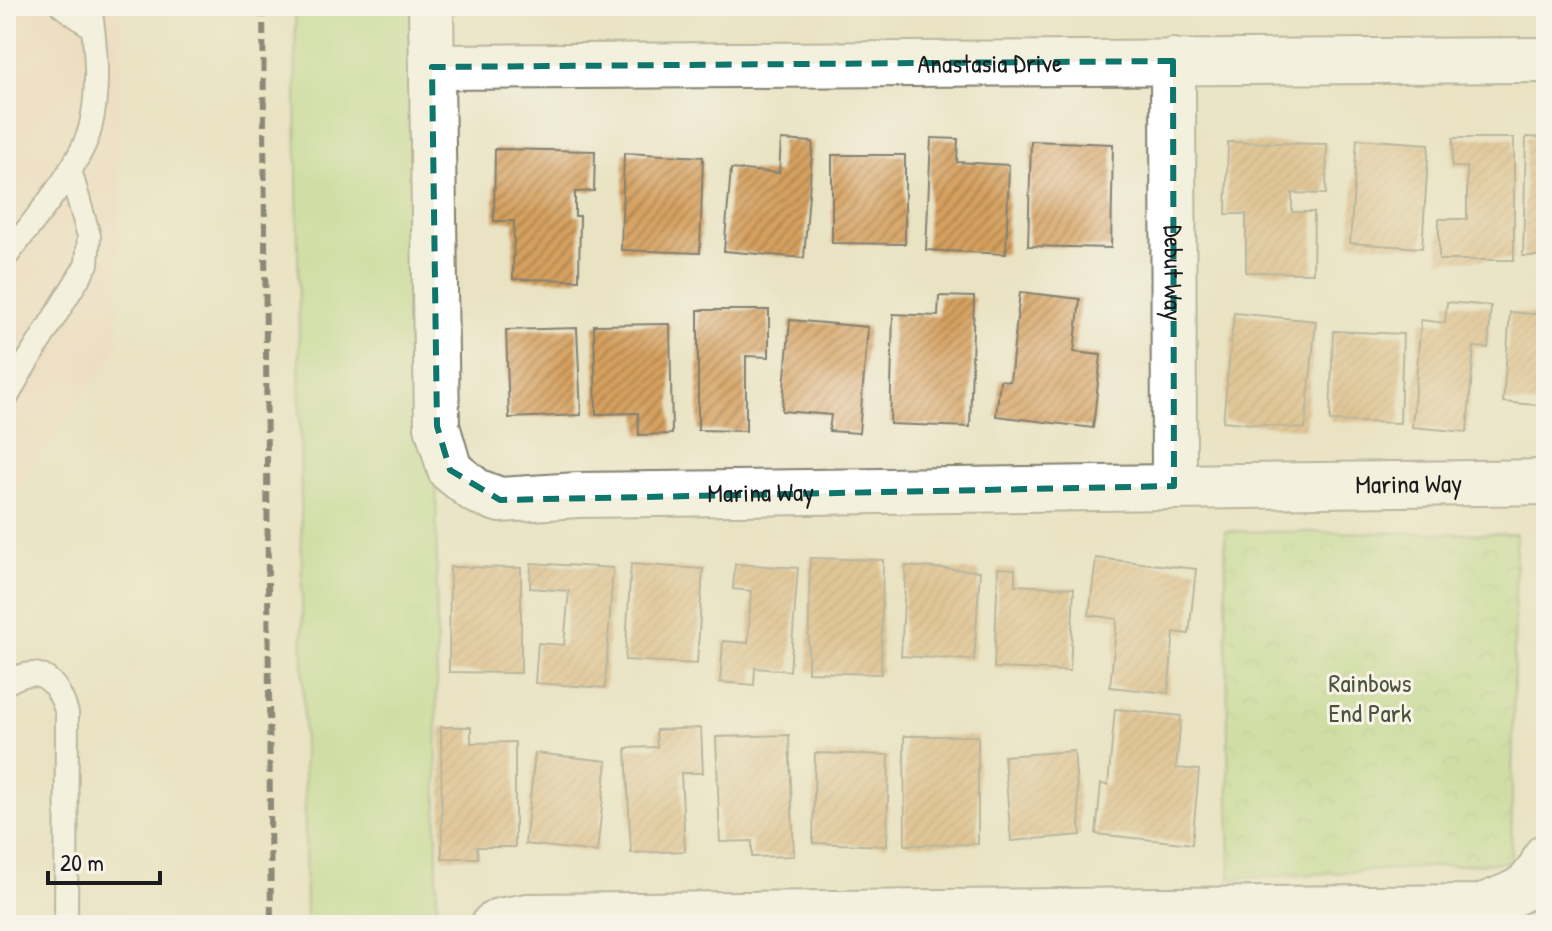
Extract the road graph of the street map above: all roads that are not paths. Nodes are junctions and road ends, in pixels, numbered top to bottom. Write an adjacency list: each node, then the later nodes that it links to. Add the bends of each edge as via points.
1 (62, 6): 3 (lane)
2 (431, 6): 6 (street, Marina Way)
3 (91, 17): 7 (lane, via 96,76 90,130)
4 (1546, 60): 5 (street, Anastasia Drive)
5 (1173, 61): 6 (street, Anastasia Drive); 12 (street, Debut Way)
6 (432, 67): 12 (street, Marina Way, via 437,426 450,470 476,491 500,500)
7 (70, 170): 8 (lane); 9 (lane, via 89,236 87,264)
8 (6, 257)
9 (12, 371): 10 (lane)
10 (6, 399)
11 (1546, 482): 12 (street, Marina Way)
12 (1174, 486)
13 (6, 683): 16 (lane, via 32,674 50,680 67,713)
14 (1546, 856): 15 (street, via 1524,889 1480,907)
15 (1159, 917): 17 (street, via 528,916)
16 (66, 925)
17 (493, 925)

